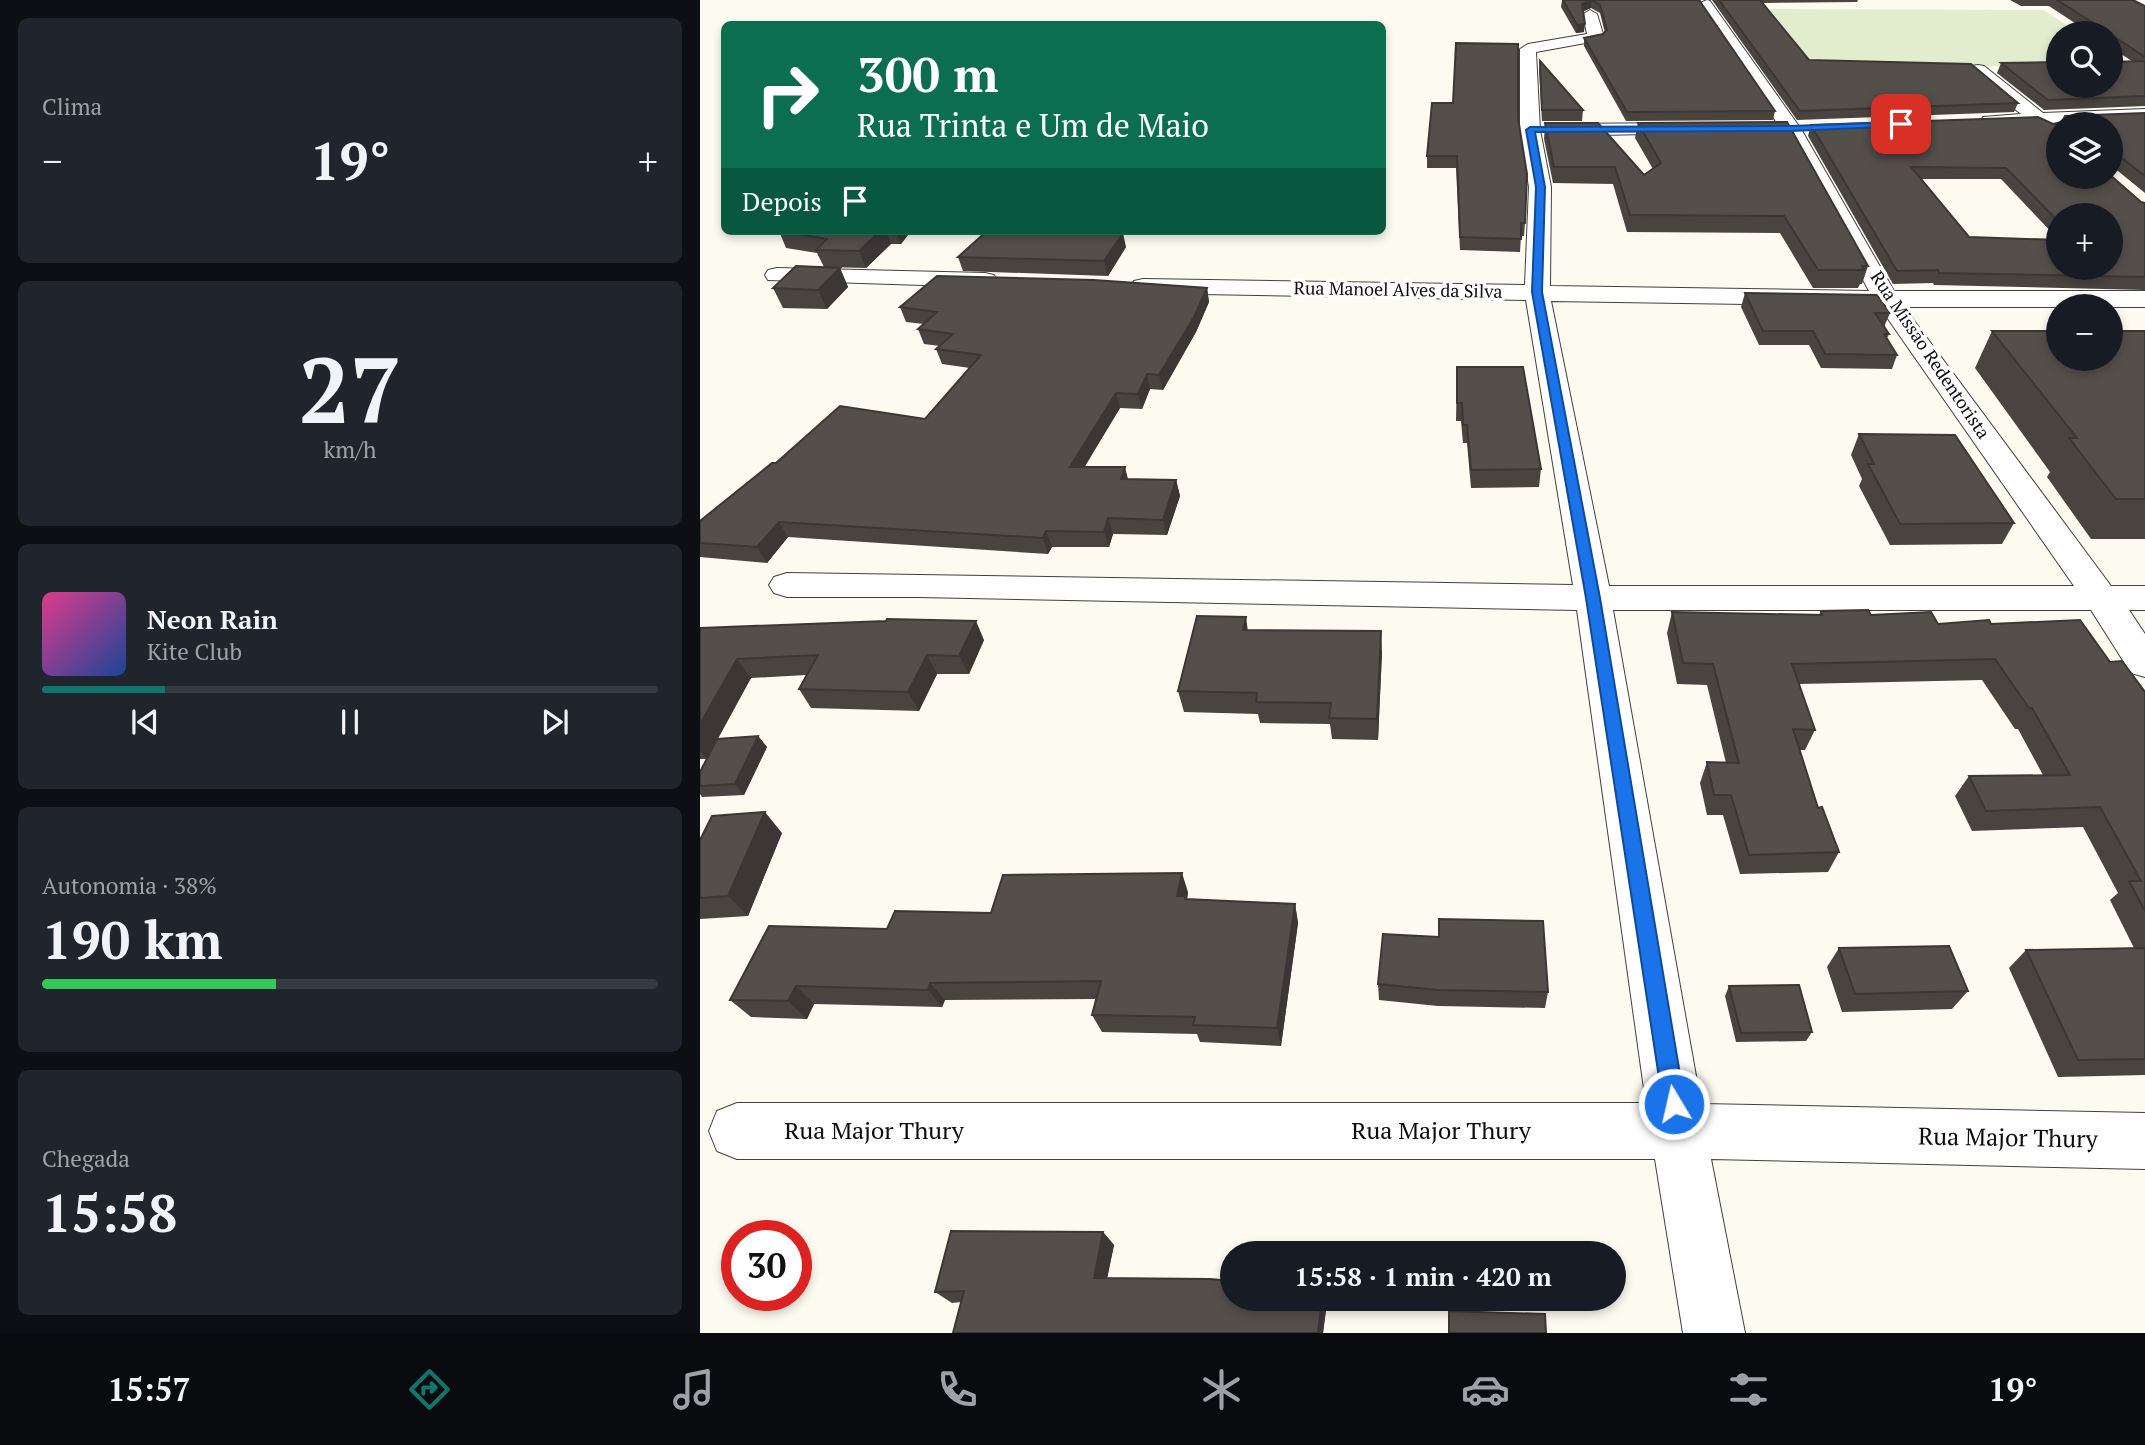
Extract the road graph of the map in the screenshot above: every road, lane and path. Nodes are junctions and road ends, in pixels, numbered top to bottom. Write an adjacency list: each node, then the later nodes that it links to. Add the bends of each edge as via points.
1 (1705, 4): 11 (street, Rua Missão Redentorista)
2 (1590, 14): 12 (street, via 1596,37 1528,49)
3 (1978, 71): 5 (street)
4 (2145, 115): 5 (street)
5 (2039, 119): 6 (street); 7 (street)
6 (1970, 122)
7 (2046, 125)
8 (1818, 128): 11 (street)
9 (1709, 129): 12 (street)
10 (1763, 129): 11 (street)
11 (1791, 129): 17 (street, Rua Missão Redentorista)
12 (1530, 130): 16 (street, via 1540,187)
13 (777, 275): 14 (street)
14 (1006, 281)
15 (1114, 285): 16 (street, Rua Manoel Alves da Silva)
16 (1537, 292): 17 (street, Rua Manoel Alves da Silva); 20 (street)
17 (1886, 299): 18 (street, Rua Manoel Alves da Silva); 21 (street, Rua Missão Redentorista)
18 (2145, 299)
19 (787, 585): 20 (street)
20 (1593, 598): 21 (street); 25 (street)
21 (2101, 598): 22 (street); 23 (street, Rua Missão Redentorista)
22 (2145, 598)
23 (2145, 663)
24 (737, 1131): 25 (street, Rua Major Thury)
25 (1678, 1131): 26 (street, Rua Major Thury); 27 (street)
26 (2145, 1141)
27 (1714, 1333)

